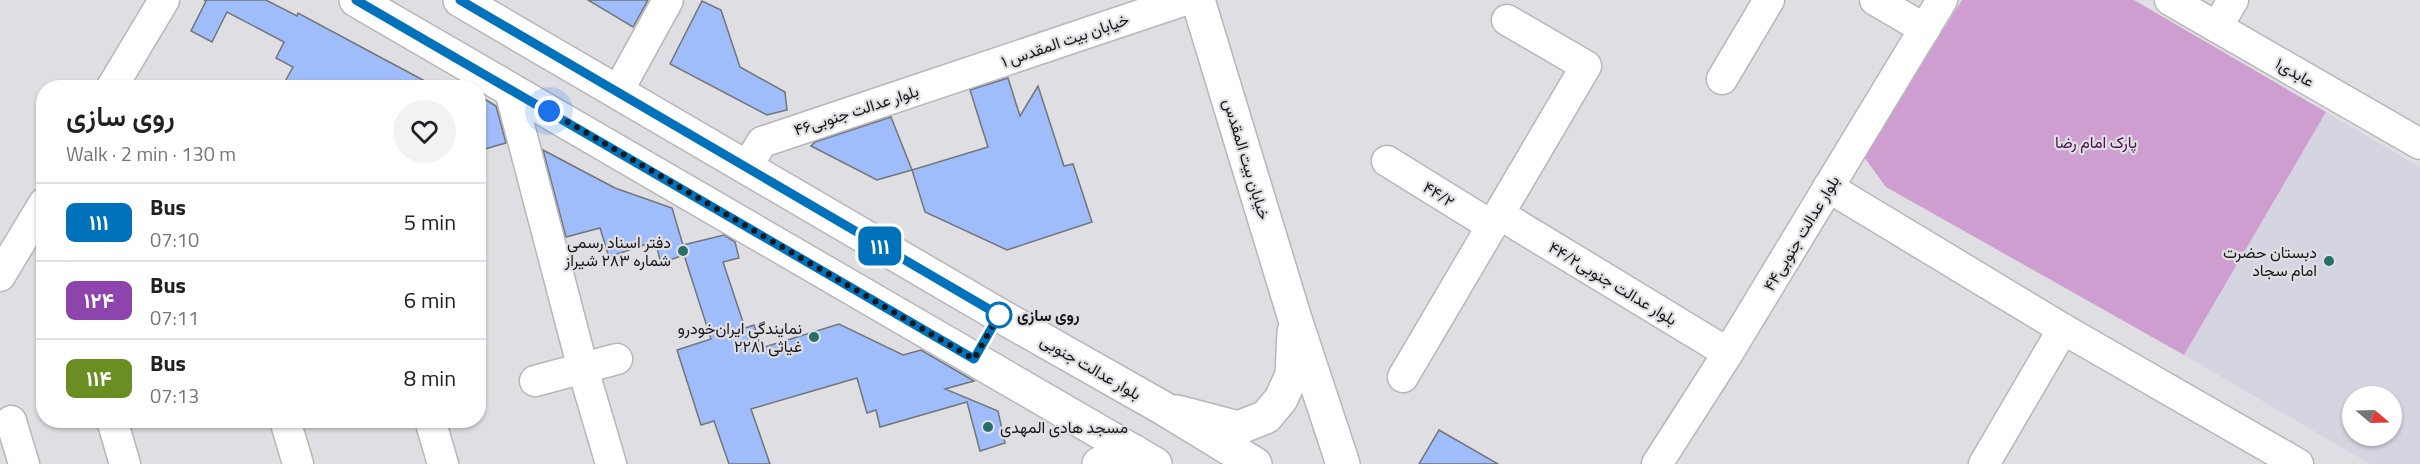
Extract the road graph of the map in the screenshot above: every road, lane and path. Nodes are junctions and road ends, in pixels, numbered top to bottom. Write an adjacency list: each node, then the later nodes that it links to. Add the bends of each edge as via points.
1 (164, 0): 17 (street)
2 (356, 0): 18 (main road)
3 (460, 0): 19 (main road, بلوار عدالت جنوبی)
4 (668, 0): 19 (street)
5 (1185, 0): 15 (street, خیابان بیت المقدس ۱)
6 (1198, 0): 28 (main road, خیابان بیت المقدس)
7 (1769, 0): 16 (street)
8 (1875, 0): 14 (street)
9 (1942, 0): 14 (street, بلوار عدالت جنوبی۴۴)
10 (2170, 0): 13 (street, ۱عابدی)
11 (2234, 0): 13 (street)
12 (1507, 20): 25 (street, via 1586,66)
13 (2217, 27): 20 (street, ۱عابدی)
14 (1924, 29): 23 (street, بلوار عدالت جنوبی۴۴)
15 (980, 69): 22 (street, بلوار عدالت جنوبی۴۶, via 762,142)
16 (1722, 79)
17 (116, 80)
18 (509, 87): 32 (main road); 33 (street)
19 (618, 91): 22 (main road, بلوار عدالت جنوبی)
20 (2420, 144)
21 (1387, 161): 25 (street, ۴۴/۲)
22 (746, 168): 27 (main road, بلوار عدالت جنوبی)
23 (1828, 187): 29 (street); 30 (street, بلوار عدالت جنوبی۴۴)
24 (36, 216): 26 (street)
25 (1495, 220): 30 (street, بلوار عدالت جنوبی۴۴/۲); 34 (street)
26 (0, 276)
27 (999, 315): 32 (main road); 36 (main road, بلوار عدالت جنوبی)
28 (1295, 319): 36 (main road, via 1292,375 1281,399 1266,417 1238,428); 50 (main road, خیابان بیت المقدس)
29 (2062, 329): 41 (street); 52 (street)
30 (1728, 353): 51 (street, بلوار عدالت جنوبی۴۴)
31 (617, 358): 33 (street)
32 (974, 359): 42 (main road)
33 (583, 369): 35 (street); 47 (street)
34 (1404, 376)
35 (535, 381)
36 (1163, 408): 49 (main road, بلوار عدالت جنوبی)
37 (11, 422): 43 (street)
38 (114, 428): 44 (street)
39 (287, 428): 45 (street)
40 (432, 428): 46 (street)
41 (2266, 456): 53 (street)
42 (1145, 458): 48 (main road)
43 (24, 464)
44 (125, 464)
45 (298, 464)
46 (443, 464)
47 (611, 464)
48 (1099, 464)
49 (1255, 464)
50 (1343, 464)
51 (1657, 464)
52 (1984, 464)
53 (2298, 464)

